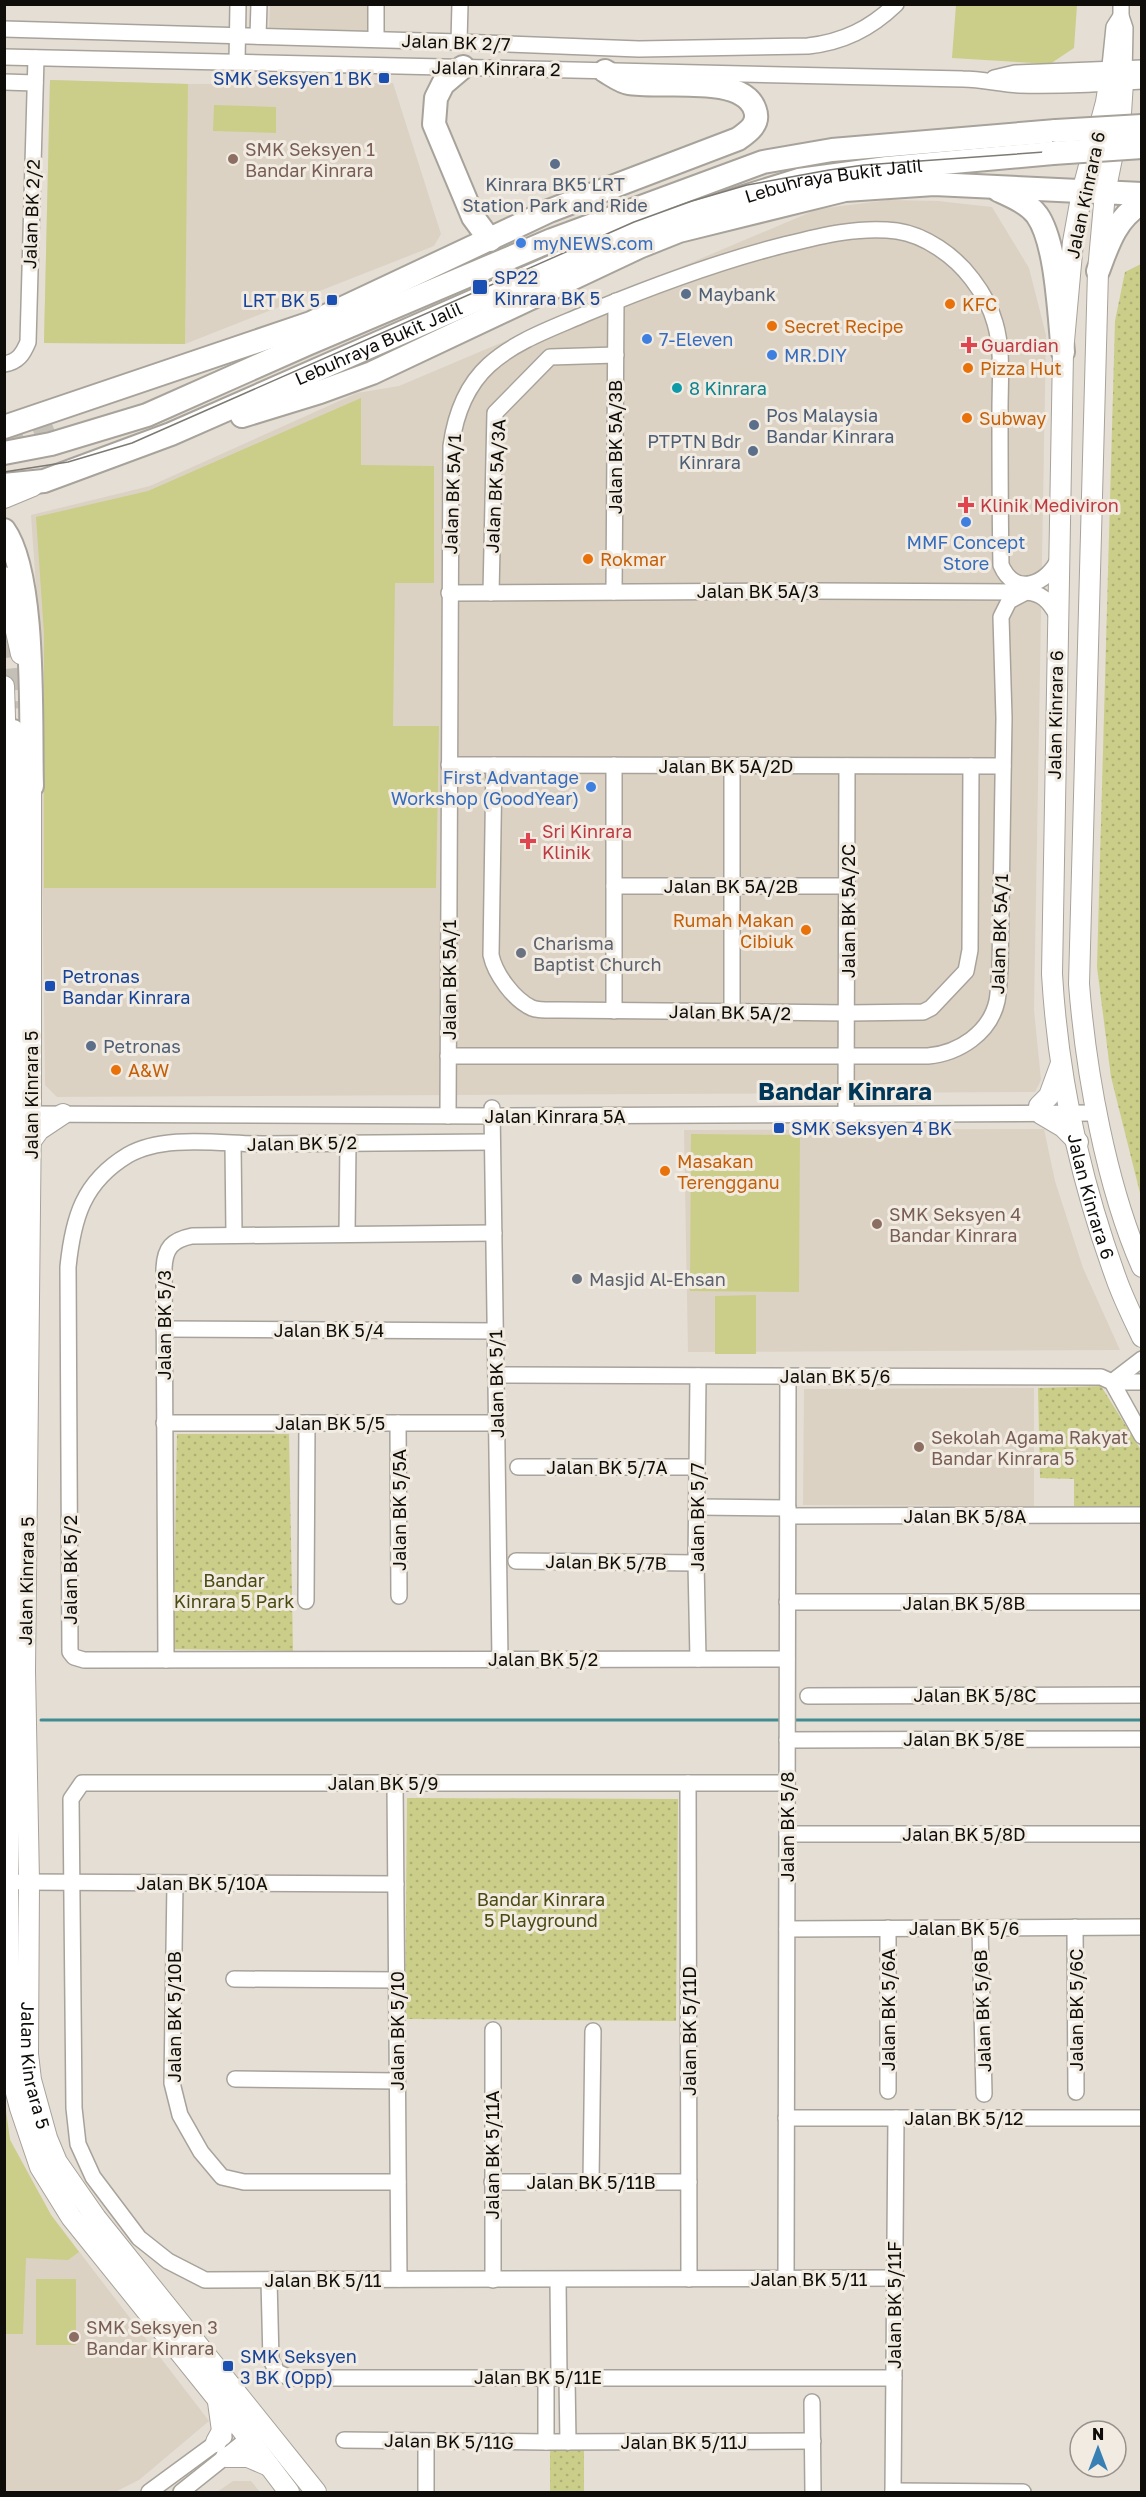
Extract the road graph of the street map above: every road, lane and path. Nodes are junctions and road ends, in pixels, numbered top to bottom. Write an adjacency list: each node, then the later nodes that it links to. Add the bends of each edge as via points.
1 (238, 4): 8 (street)
2 (259, 4): 9 (street)
3 (376, 4): 10 (street)
4 (460, 4): 11 (street)
5 (896, 4): 12 (street, Jalan BK 2/7, via 860,32 828,44)
6 (1121, 10): 20 (street, via 1125,28)
7 (4, 29): 8 (street, Jalan BK 2/7)
8 (237, 36): 9 (street, Jalan BK 2/7); 15 (street)
9 (258, 36): 10 (street, Jalan BK 2/7)
10 (376, 39): 11 (street, Jalan BK 2/7)
11 (459, 42): 12 (street, Jalan BK 2/7)
12 (639, 49): 19 (street)
13 (4, 57): 14 (street, Jalan Kinrara 2)
14 (36, 58): 15 (street, Jalan Kinrara 2); 22 (street, Jalan BK 2/2)
15 (237, 62): 16 (street, Jalan Kinrara 2)
16 (463, 67): 18 (street, Jalan Kinrara 2); 35 (highway, via 443,84 436,98 434,124 473,217)
17 (1142, 68): 20 (street, Jalan Kinrara 2)
18 (604, 71): 19 (street, Jalan Kinrara 2); 27 (highway, via 628,83 724,87 742,92 755,108 755,123 738,139)
19 (638, 72): 20 (street, Jalan Kinrara 2, via 988,79 1016,85)
20 (1122, 77): 30 (main road, Jalan Kinrara 6, via 1106,102); 31 (main road, Jalan Kinrara 6, via 1121,113)
21 (4, 82): 22 (street)
22 (35, 83): 41 (street, Jalan BK 2/2, via 28,342 22,356)
23 (1142, 126): 24 (highway, Lebuhraya Bukit Jalil, bridge)
24 (1054, 142): 25 (highway, Lebuhraya Bukit Jalil, bridge); 26 (highway, Lebuhraya Bukit Jalil, via 832,150); 29 (highway, Lebuhraya Bukit Jalil, via 799,180)
25 (1142, 147)
26 (763, 162): 27 (highway, via 705,173); 38 (highway, Lebuhraya Bukit Jalil, via 552,240)
27 (640, 175): 35 (highway, via 549,211)
28 (987, 186): 30 (highway); 34 (highway, via 934,184 845,190); 39 (highway, via 1024,203 1036,213 1044,228 1050,247)
29 (772, 188): 34 (highway); 44 (highway, Lebuhraya Bukit Jalil, via 631,232)
30 (1082, 192): 31 (highway); 39 (main road, Jalan Kinrara 6, via 1073,242)
31 (1105, 193): 32 (highway); 36 (main road, Jalan Kinrara 6)
32 (1142, 194)
33 (1142, 203): 36 (highway, via 1119,222)
34 (679, 231): 44 (highway, via 372,372 263,410)
35 (490, 240): 42 (highway, via 311,323)
36 (1098, 271): 81 (main road, Jalan Kinrara 6, via 1079,984 1083,1034)
37 (616, 301): 40 (street, Jalan BK 5A/3B); 51 (street, Jalan BK 5A/1, via 734,258 812,238 899,231 934,245 973,279 996,326 1000,370); 56 (street, Jalan BK 5A/1, via 506,351 488,366 468,392 454,426 451,446)
38 (307, 344): 43 (highway, via 285,346 189,384); 45 (highway, Lebuhraya Bukit Jalil, via 147,415 51,444)
39 (1063, 352): 50 (main road, Jalan Kinrara 6)
40 (616, 355): 53 (street, Jalan BK 5A/3B); 57 (street, Jalan BK 5A/3A, via 550,357 495,413)
41 (8, 364)
42 (4, 427)
43 (54, 429)
44 (171, 434): 46 (highway, Lebuhraya Bukit Jalil)
45 (4, 453)
46 (44, 481): 47 (highway, Lebuhraya Bukit Jalil); 48 (main road)
47 (4, 485)
48 (4, 498)
49 (4, 530): 69 (highway, via 20,573 28,630)
50 (1059, 558): 51 (street, via 1044,579 1032,584 1010,579); 58 (main road, Jalan Kinrara 6)
51 (1001, 566): 54 (street, via 990,581)
52 (4, 577): 69 (main road, Jalan Kinrara 5, via 23,668)
53 (614, 592): 54 (street, Jalan BK 5A/3); 57 (street, Jalan BK 5A/3)
54 (971, 592): 55 (street, Jalan BK 5A/3); 59 (street, via 989,601)
55 (1026, 592): 58 (street, Jalan BK 5A/3, via 1046,598); 59 (street, via 1010,601)
56 (449, 593): 57 (street, Jalan BK 5A/3); 62 (street, Jalan BK 5A/1)
57 (490, 593)
58 (1057, 615): 79 (main road, Jalan Kinrara 6, via 1052,974)
59 (1001, 617): 68 (street, Jalan BK 5A/1)
60 (4, 686): 61 (main road)
61 (8, 717): 76 (highway, via 16,993)
62 (449, 765): 63 (street, Jalan BK 5A/2D); 77 (street, Jalan BK 5A/1)
63 (494, 765): 64 (street, Jalan BK 5A/2D); 73 (street, Jalan BK 5A/2, via 490,941 494,969 534,1009)
64 (614, 765): 65 (street, Jalan BK 5A/2D); 70 (street)
65 (732, 766): 66 (street, Jalan BK 5A/2D); 71 (street)
66 (848, 766): 67 (street, Jalan BK 5A/2D); 72 (street, Jalan BK 5A/2C)
67 (971, 766): 68 (street, Jalan BK 5A/2D); 75 (street, Jalan BK 5A/2, via 970,950 966,971 923,1012)
68 (1003, 766): 78 (street, Jalan BK 5A/1, via 1000,968 993,1013 976,1035 941,1055)
69 (32, 786): 80 (main road, Jalan Kinrara 5)
70 (614, 886): 71 (street, Jalan BK 5A/2B); 73 (street)
71 (732, 886): 72 (street, Jalan BK 5A/2B); 74 (street)
72 (848, 886): 75 (street, Jalan BK 5A/2C)
73 (614, 1011): 74 (street, Jalan BK 5A/2)
74 (732, 1012): 75 (street, Jalan BK 5A/2)
75 (848, 1014): 78 (street, Jalan BK 5A/2C)
76 (11, 1036): 82 (main road, Jalan Kinrara 5)
77 (448, 1056): 78 (street, Jalan BK 5A/1); 87 (street, Jalan BK 5A/1)
78 (846, 1056): 84 (street, Jalan BK 5A/2C)
79 (1061, 1063): 85 (main road); 86 (main road, Jalan Kinrara 6)
80 (31, 1085): 82 (main road, Jalan Kinrara 5); 83 (main road, via 36,1095)
81 (1098, 1109): 86 (street, Jalan Kinrara 5A); 97 (main road, Jalan Kinrara 6, via 1117,1198)
82 (22, 1110): 83 (street, Jalan Kinrara 5A); 89 (main road, Jalan Kinrara 5); 112 (main road, Jalan Kinrara 5)
83 (57, 1110): 87 (street, Jalan Kinrara 5A); 89 (main road)
84 (846, 1110): 85 (street, Jalan Kinrara 5A); 88 (street, Jalan Kinrara 5A)
85 (1040, 1110): 86 (street, Jalan Kinrara 5A); 91 (main road)
86 (1071, 1110): 91 (main road, Jalan Kinrara 6)
87 (448, 1112): 88 (street, Jalan Kinrara 5A)
88 (492, 1112): 90 (street, Jalan BK 5/1)
89 (31, 1141): 112 (main road, Jalan Kinrara 5)
90 (492, 1142): 92 (street, Jalan BK 5/2); 94 (street, Jalan BK 5/1)
91 (1078, 1142): 100 (main road, Jalan Kinrara 6, via 1102,1236)
92 (348, 1143): 93 (street, Jalan BK 5/2); 96 (street)
93 (233, 1144): 95 (street); 127 (street, Jalan BK 5/2, via 166,1142 129,1154 84,1198 72,1231 68,1267 70,1652 84,1660)
94 (494, 1233): 96 (street, Jalan BK 5/3); 99 (street, Jalan BK 5/1)
95 (234, 1234): 96 (street, Jalan BK 5/3); 98 (street, Jalan BK 5/3, via 182,1238 167,1249)
96 (347, 1234)
97 (1142, 1268)
98 (164, 1329): 99 (street, Jalan BK 5/4); 107 (street, Jalan BK 5/3)
99 (495, 1331): 102 (street, Jalan BK 5/1)
100 (1142, 1337)
101 (1142, 1359): 105 (street)
102 (496, 1375): 103 (street, Jalan BK 5/6); 110 (street, Jalan BK 5/1)
103 (698, 1376): 104 (street, Jalan BK 5/6); 114 (street, Jalan BK 5/7)
104 (788, 1376): 105 (street, Jalan BK 5/6, via 1101,1377); 116 (street, Jalan BK 5/8)
105 (1112, 1382): 106 (street, Jalan BK 5/6); 111 (street)
106 (1142, 1382)
107 (164, 1423): 108 (street, Jalan BK 5/5); 127 (street, Jalan BK 5/3)
108 (307, 1423): 109 (street, Jalan BK 5/5); 121 (street)
109 (398, 1423): 110 (street, Jalan BK 5/5); 120 (street, Jalan BK 5/5A)
110 (496, 1423): 124 (street, Jalan BK 5/1)
111 (1142, 1436)
112 (15, 1445): 128 (main road, Jalan Kinrara 5)
113 (518, 1467): 114 (street, Jalan BK 5/7A)
114 (697, 1467): 115 (street, Jalan BK 5/7)
115 (697, 1507): 116 (street, Jalan BK 5/8A); 119 (street, Jalan BK 5/7)
116 (788, 1512): 117 (street, Jalan BK 5/8A); 122 (street, Jalan BK 5/8)
117 (1142, 1515)
118 (516, 1561): 119 (street, Jalan BK 5/7B)
119 (696, 1563): 125 (street, Jalan BK 5/7)
120 (399, 1596)
121 (306, 1601)
122 (787, 1602): 123 (street, Jalan BK 5/8B); 126 (street, Jalan BK 5/8)
123 (1142, 1602)
124 (500, 1659): 125 (street, Jalan BK 5/2); 127 (street, Jalan BK 5/2)
125 (698, 1659): 126 (street, Jalan BK 5/2)
126 (787, 1659): 131 (street, Jalan BK 5/8)
127 (166, 1660)
128 (13, 1671): 138 (main road, Jalan Kinrara 5); 139 (main road, Jalan Kinrara 5)
129 (1142, 1695): 130 (street, Jalan BK 5/8C)
130 (808, 1696)
131 (787, 1732): 132 (street, Jalan BK 5/8E); 135 (street, Jalan BK 5/8)
132 (1142, 1739)
133 (395, 1783): 134 (street, Jalan BK 5/9); 140 (street, Jalan BK 5/9, via 82,1783 71,1799); 142 (street, Jalan BK 5/10)
134 (688, 1783): 135 (street, Jalan BK 5/9); 163 (street, Jalan BK 5/11D)
135 (787, 1783): 136 (street, Jalan BK 5/8)
136 (787, 1834): 137 (street, Jalan BK 5/8D); 147 (street, Jalan BK 5/8)
137 (1142, 1834)
138 (8, 1882): 139 (street, Jalan BK 5/10A); 173 (main road, Jalan Kinrara 5, via 12,2072 40,2167 71,2217)
139 (29, 1882): 140 (street, Jalan BK 5/10A); 175 (main road, Jalan Kinrara 5, via 28,2054 47,2138 57,2162 96,2218)
140 (70, 1882): 141 (street, Jalan BK 5/10A); 168 (street, Jalan BK 5/11, via 74,2108 78,2144 93,2177 139,2238 168,2261 205,2280)
141 (175, 1883): 142 (street, Jalan BK 5/10A); 160 (street, Jalan BK 5/10B, via 172,2083 180,2115 201,2152 222,2177 244,2182)
142 (396, 1884): 149 (street, Jalan BK 5/10)
143 (1075, 1927): 144 (street, Jalan BK 5/6); 146 (street, Jalan BK 5/6); 155 (street, Jalan BK 5/6C)
144 (1142, 1927)
145 (888, 1928): 146 (street, Jalan BK 5/6); 147 (street, Jalan BK 5/6); 154 (street, Jalan BK 5/6A)
146 (980, 1928): 156 (street, Jalan BK 5/6B)
147 (787, 1929): 157 (street, Jalan BK 5/8)
148 (234, 1978): 149 (street)
149 (397, 1980): 153 (street, Jalan BK 5/10)
150 (493, 2030): 161 (street, Jalan BK 5/11A)
151 (592, 2031): 162 (street)
152 (235, 2079): 153 (street)
153 (397, 2081): 160 (street, Jalan BK 5/10)
154 (888, 2091)
155 (1076, 2092)
156 (984, 2094)
157 (786, 2118): 158 (street, Jalan BK 5/12); 167 (street, Jalan BK 5/8)
158 (896, 2118): 159 (street, Jalan BK 5/12); 164 (street, Jalan BK 5/11F)
159 (1142, 2118)
160 (398, 2182): 165 (street, Jalan BK 5/10)
161 (492, 2182): 162 (street, Jalan BK 5/11B); 169 (street, Jalan BK 5/11A)
162 (591, 2182): 163 (street, Jalan BK 5/11B)
163 (689, 2182): 166 (street, Jalan BK 5/11D)
164 (895, 2278): 167 (street, Jalan BK 5/11); 172 (street, Jalan BK 5/11F)
165 (399, 2279): 168 (street, Jalan BK 5/11); 169 (street, Jalan BK 5/11)
166 (689, 2279): 167 (street, Jalan BK 5/11); 170 (street, Jalan BK 5/11)
167 (786, 2279)
168 (269, 2280): 171 (street, Jalan BK 5/11E, via 271,2360 277,2372 290,2378)
169 (493, 2280): 170 (street, Jalan BK 5/11)
170 (558, 2280): 171 (street)
171 (557, 2377): 172 (street, Jalan BK 5/11E); 179 (street); 179 (street)
172 (894, 2378): 182 (street, Jalan BK 5/11F)
173 (218, 2400): 175 (main road, Jalan Kinrara 5); 180 (main road)
174 (812, 2402): 178 (street)
175 (250, 2427): 180 (street); 181 (main road, Jalan Kinrara 5); 187 (main road, Jalan Kinrara 5)
176 (344, 2440): 177 (street, Jalan BK 5/11G)
177 (426, 2441): 179 (street, Jalan BK 5/11G); 188 (street)
178 (813, 2441): 179 (street, Jalan BK 5/11J); 189 (street)
179 (556, 2442)
180 (221, 2450): 181 (main road); 184 (street); 185 (street)
181 (269, 2466): 186 (main road, Jalan Kinrara 5)
182 (893, 2492): 183 (street)
183 (924, 2492): 190 (street)
184 (149, 2493)
185 (181, 2493)
186 (289, 2493)
187 (316, 2493)
188 (426, 2493)
189 (813, 2493)
190 (1023, 2493)

